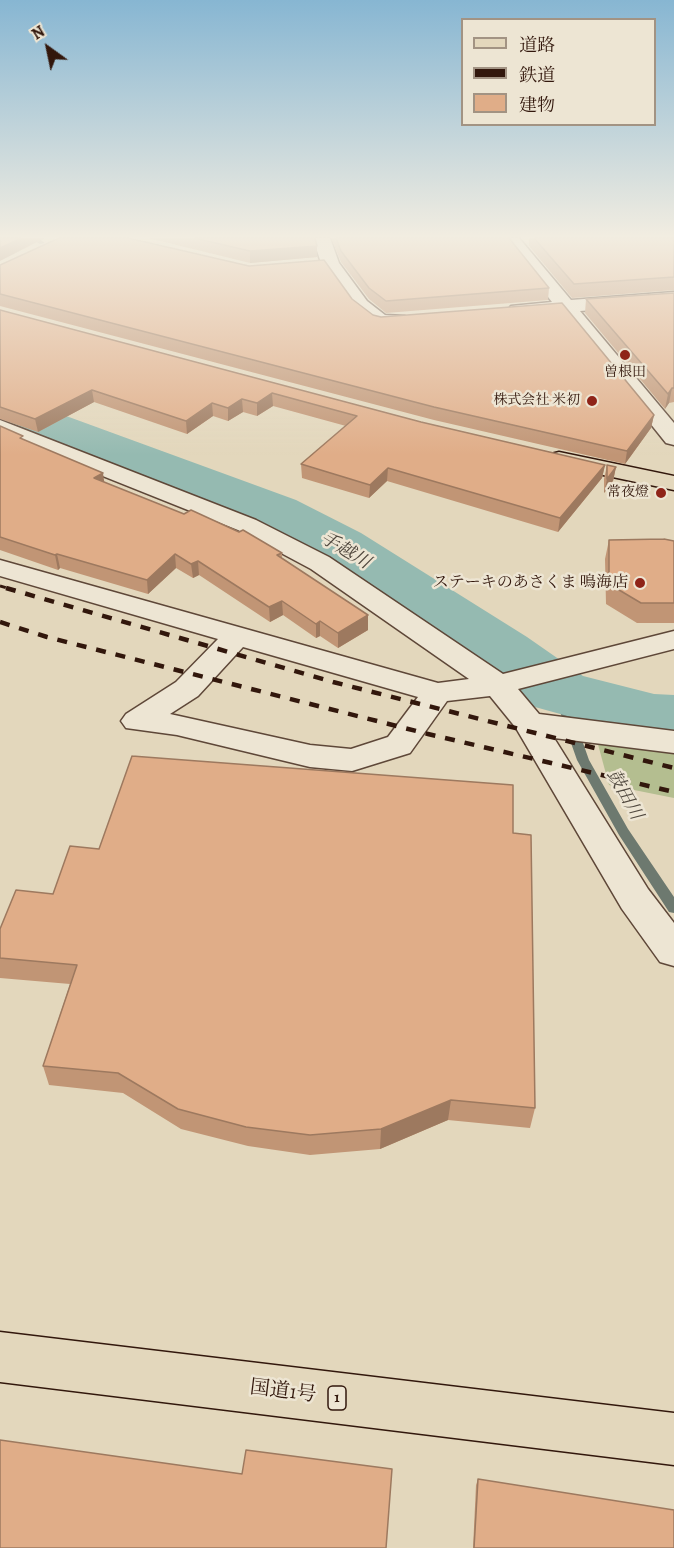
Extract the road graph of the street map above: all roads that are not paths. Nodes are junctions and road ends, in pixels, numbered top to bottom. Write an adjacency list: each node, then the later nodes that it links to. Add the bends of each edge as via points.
1 (367, 310): 5 (street, via 381,321)
2 (522, 310): 4 (street)
3 (568, 310): 7 (street)
4 (498, 312)
5 (416, 318)
6 (0, 427): 13 (street, via 247,525 320,563)
7 (674, 438)
8 (534, 453): 9 (main road)
9 (674, 483)
10 (0, 568): 11 (street)
11 (237, 636): 14 (street); 14 (street, via 187,689 137,721 177,725 310,756 352,760 399,745)
12 (674, 640): 13 (street)
13 (503, 683): 14 (street); 15 (street)
14 (437, 693)
15 (543, 725): 16 (street); 17 (street, via 635,899)
16 (674, 742)
17 (674, 951)
18 (0, 1357): 19 (main road, 国道1号 / 1)
19 (674, 1439)

